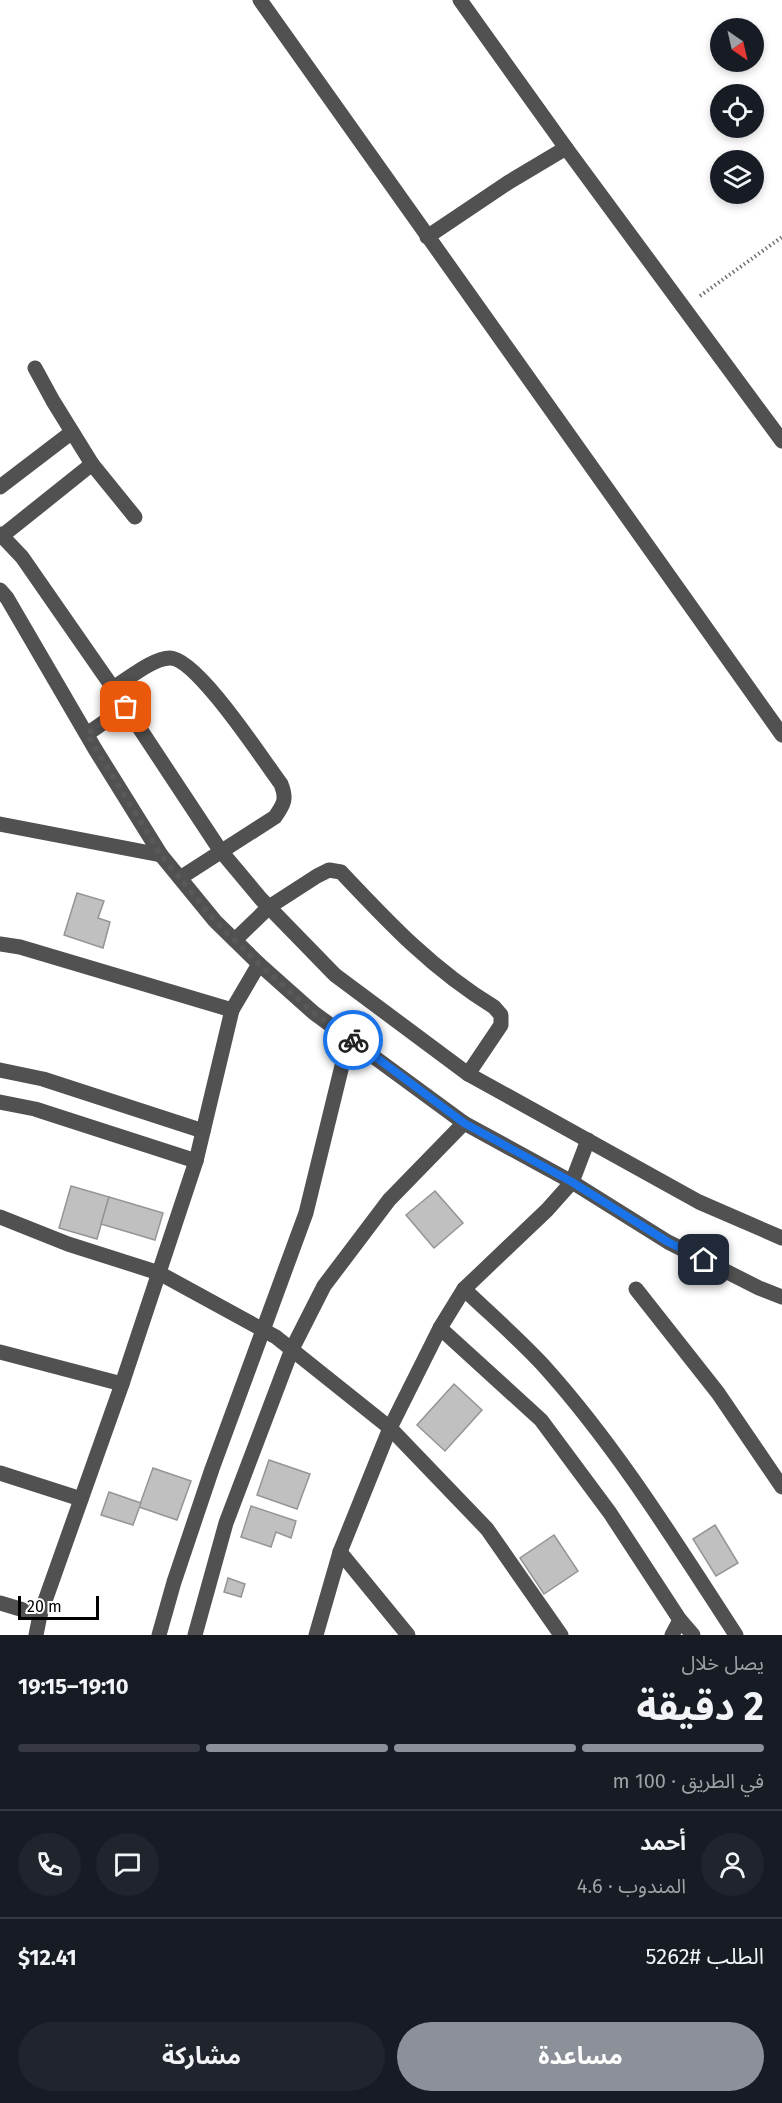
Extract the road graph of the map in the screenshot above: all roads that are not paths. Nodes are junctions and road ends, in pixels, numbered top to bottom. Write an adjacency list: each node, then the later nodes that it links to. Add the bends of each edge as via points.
1 (260, 0): 4 (street)
2 (460, 0): 3 (street)
3 (566, 148): 4 (street); 7 (street)
4 (427, 237): 16 (street)
5 (35, 368): 6 (street)
6 (72, 432): 8 (street); 9 (street)
7 (782, 441)
8 (92, 464): 10 (street); 11 (street)
9 (0, 487)
10 (135, 517)
11 (1, 535): 13 (street, via 21,557)
12 (2, 595): 15 (street)
13 (113, 688): 14 (street); 18 (street, via 160,659 172,658 183,663 209,686 281,784 284,804 275,817)
14 (126, 707): 15 (street); 18 (street)
15 (87, 734): 19 (street)
16 (782, 735)
17 (0, 824): 19 (street)
18 (220, 850): 20 (street); 21 (street)
19 (161, 855): 20 (street)
20 (180, 878): 22 (street)
21 (269, 907): 22 (street); 28 (street, via 335,975); 28 (street, via 316,876 329,870 341,872 439,970 501,1015 501,1025)
22 (234, 940): 24 (street)
23 (0, 944): 25 (street)
24 (259, 964): 25 (street); 26 (street, via 314,1013)
25 (232, 1010): 31 (street)
26 (349, 1037): 30 (street); 42 (street, via 306,1213)
27 (0, 1070): 31 (street, via 43,1079)
28 (468, 1074): 32 (street)
29 (0, 1102): 33 (street)
30 (464, 1123): 34 (street); 43 (street, via 389,1200 324,1286)
31 (203, 1131): 33 (street)
32 (588, 1140): 34 (street); 36 (street, via 699,1202)
33 (196, 1161): 37 (street)
34 (572, 1182): 38 (street); 40 (street, via 668,1242)
35 (0, 1218): 37 (street)
36 (782, 1238)
37 (159, 1273): 42 (street); 45 (street)
38 (464, 1288): 41 (street); 62 (street, via 542,1364 600,1434)
39 (636, 1289): 48 (street, via 718,1393)
40 (782, 1297)
41 (440, 1328): 46 (street); 53 (street, via 541,1420 610,1513)
42 (262, 1329): 43 (street); 55 (street)
43 (292, 1349): 46 (street); 56 (street, via 226,1523)
44 (0, 1352): 45 (street)
45 (122, 1384): 49 (street)
46 (390, 1428): 50 (street); 59 (street, via 487,1529)
47 (0, 1473): 49 (street)
48 (782, 1487)
49 (81, 1499): 52 (street)
50 (340, 1552): 57 (street); 58 (street)
51 (0, 1603): 52 (street)
52 (40, 1615): 54 (street)
53 (680, 1620): 60 (street); 61 (street)
54 (36, 1635)
55 (159, 1635)
56 (195, 1635)
57 (316, 1635)
58 (408, 1635)
59 (561, 1635)
60 (672, 1635)
61 (693, 1635)
62 (736, 1635)

